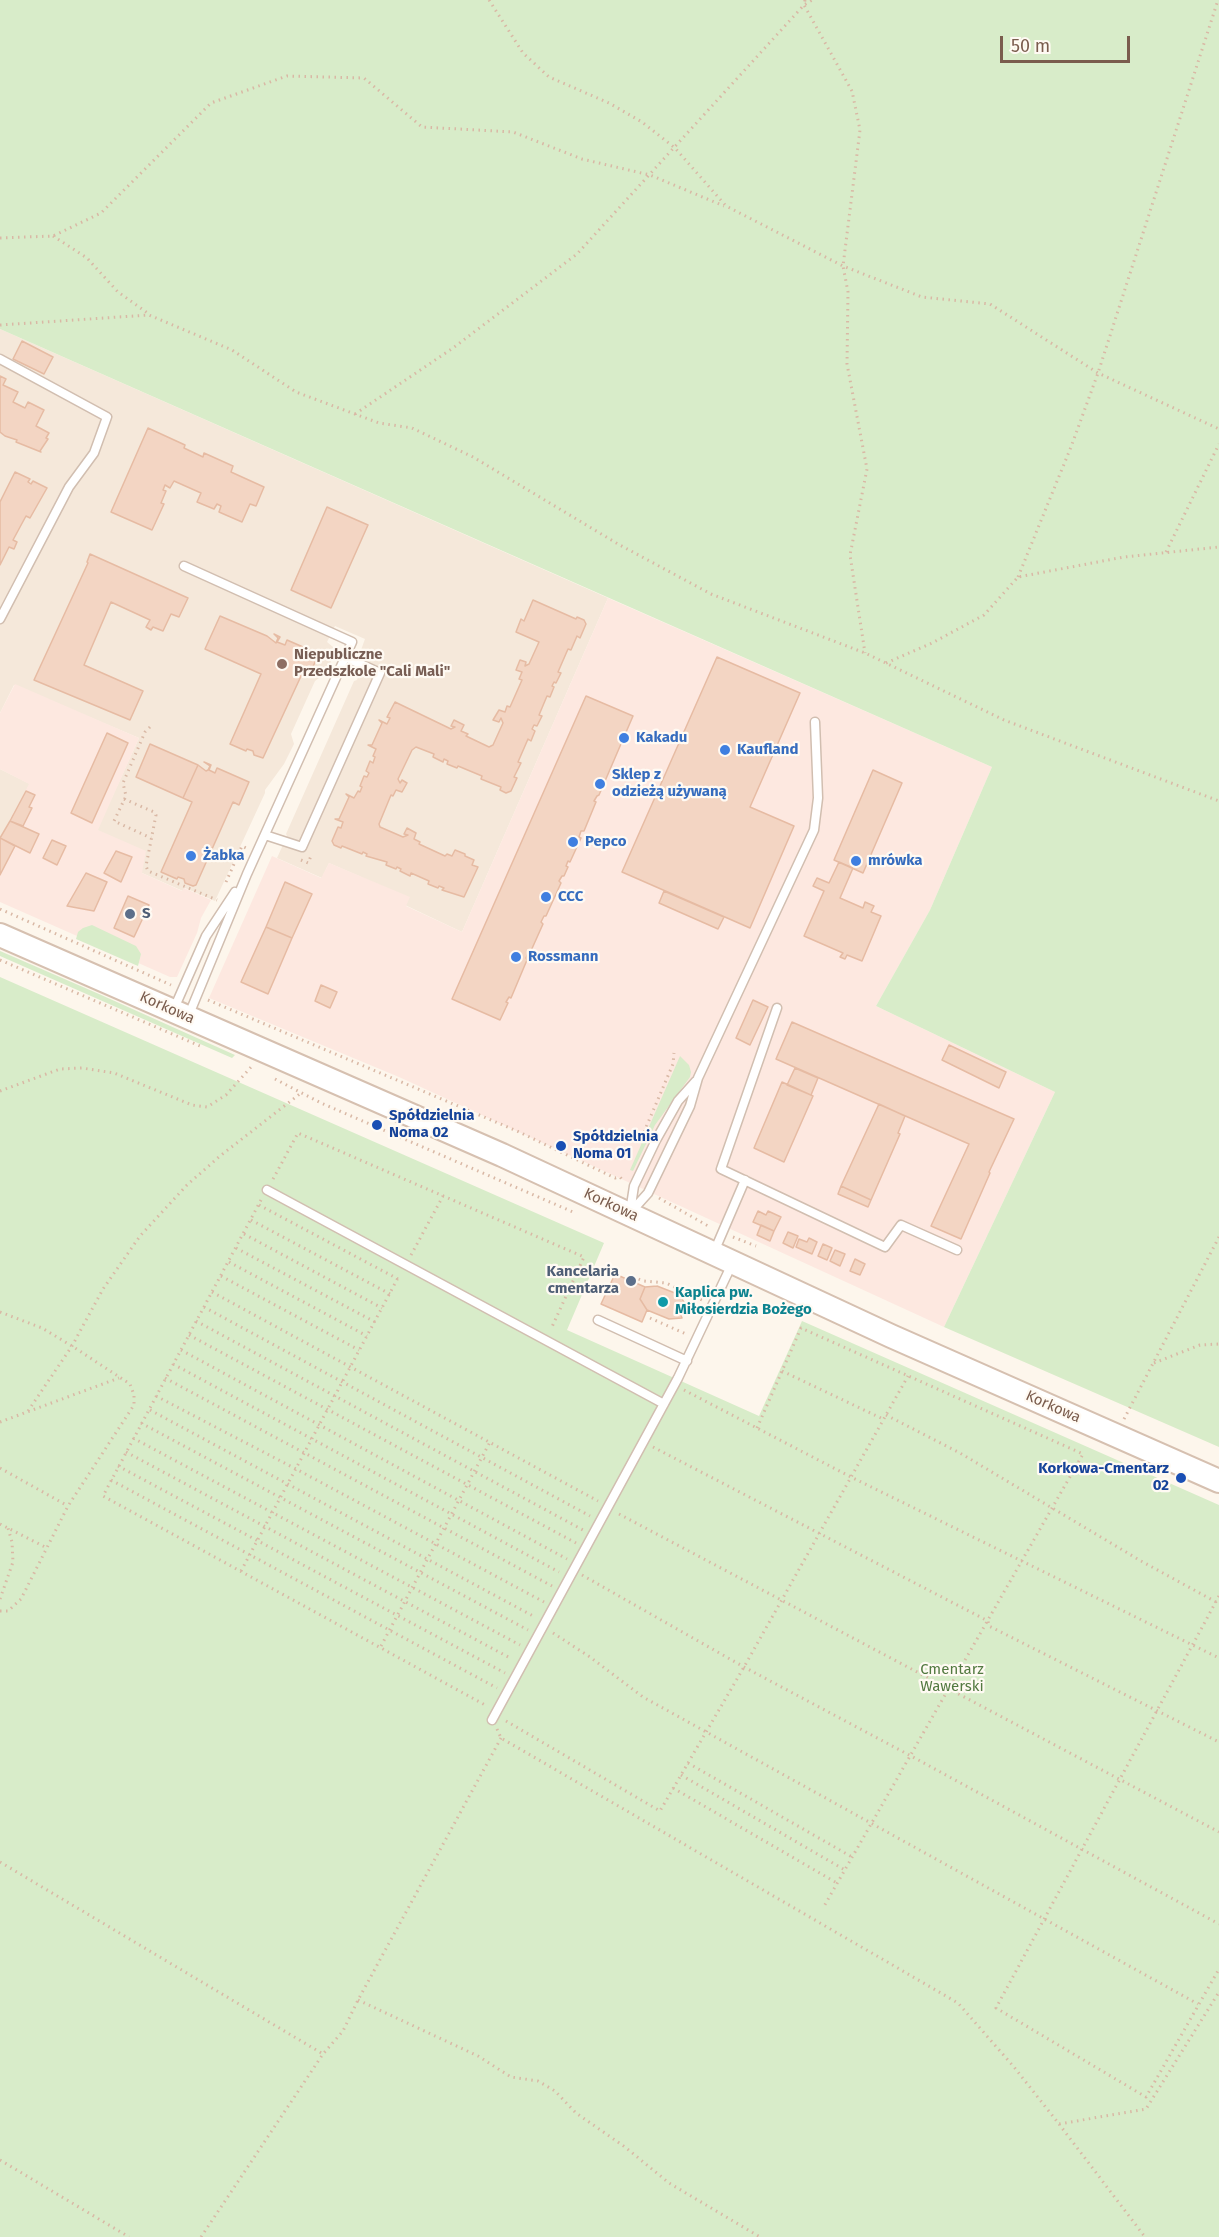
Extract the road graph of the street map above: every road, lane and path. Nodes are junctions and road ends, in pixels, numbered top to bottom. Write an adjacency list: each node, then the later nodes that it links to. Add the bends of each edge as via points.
1 (489, 0): 5 (path, via 523,53 549,77 609,103)
2 (812, 0): 4 (path)
3 (1218, 0): 14 (path)
4 (804, 2): 5 (path); 10 (path, via 852,91 860,130)
5 (675, 148): 6 (path); 7 (path)
6 (650, 175): 7 (path); 8 (path, via 582,159 513,132 422,127 364,78 287,76 211,103 101,213); 15 (path, via 577,254 453,348)
7 (726, 207): 10 (path)
8 (53, 236): 9 (path); 11 (path, via 87,258 118,292)
9 (0, 238)
10 (843, 266): 14 (path, via 922,297 990,304); 23 (path, via 848,292 847,364 867,469 850,555)
11 (149, 315): 12 (path); 15 (path, via 232,350 296,392)
12 (0, 325)
13 (0, 359): 22 (lane, via 107,417 94,453 69,487)
14 (1098, 373): 16 (path); 21 (path)
15 (355, 414): 23 (path, via 379,423 412,428 473,457 618,544 711,594)
16 (1219, 429)
17 (1219, 444): 19 (path)
18 (1219, 547): 19 (path)
19 (1166, 552): 21 (path)
20 (184, 566): 24 (lane, via 352,642)
21 (1018, 577): 25 (path, via 984,615)
22 (0, 619)
23 (865, 653): 25 (path)
24 (345, 657): 30 (lane); 30 (lane, via 380,674 329,788 302,847)
25 (886, 663): 29 (path, via 1004,720)
26 (815, 722): 45 (lane, via 818,798 814,830)
27 (150, 727): 28 (path, via 123,783)
28 (124, 799): 31 (path, via 154,812); 31 (path, via 114,820)
29 (1219, 801)
30 (265, 835): 32 (lane)
31 (151, 838): 33 (path, via 148,871)
32 (247, 874): 37 (lane, via 206,936); 38 (lane)
33 (221, 902)
34 (0, 909): 37 (path)
35 (0, 934): 40 (street, Korkowa)
36 (0, 960): 41 (path)
37 (183, 990): 40 (lane)
38 (197, 996): 40 (lane); 50 (path)
39 (777, 1008): 51 (lane, via 721,1169)
40 (181, 1014): 57 (street, Korkowa)
41 (210, 1050)
42 (674, 1053): 48 (path)
43 (242, 1063): 46 (path, via 252,1067 226,1095 207,1107 192,1105 114,1073 82,1068 60,1069)
44 (272, 1077): 47 (path)
45 (698, 1078): 57 (lane, via 690,1106 648,1193); 57 (lane, via 678,1101 657,1140 634,1186)
46 (0, 1091)
47 (301, 1093): 58 (path); 86 (path, via 187,1185 140,1236 103,1289)
48 (641, 1140)
49 (627, 1172): 50 (path)
50 (620, 1177): 52 (path)
51 (745, 1180): 64 (lane); 65 (lane, via 885,1246 901,1225)
52 (624, 1182)
53 (267, 1190): 54 (path, via 298,1132); 56 (path); 67 (lane)
54 (443, 1196): 67 (path); 84 (path, via 584,1257)
55 (654, 1196): 64 (path, via 686,1215)
56 (259, 1205): 59 (path); 70 (path)
57 (630, 1214): 64 (street, Korkowa)
58 (581, 1215)
59 (251, 1219): 60 (path); 72 (path)
60 (243, 1233): 63 (path); 74 (path)
61 (1219, 1237): 91 (path)
62 (756, 1246): 64 (path)
63 (236, 1248): 66 (path); 80 (path)
64 (723, 1250): 89 (lane); 110 (street, Korkowa, via 891,1336)
65 (957, 1250)
66 (228, 1262): 68 (path); 83 (path)
67 (406, 1264): 70 (path); 84 (lane)
68 (221, 1276): 71 (path); 88 (path)
69 (633, 1277): 75 (path, via 666,1283 705,1299)
70 (398, 1279): 72 (path)
71 (212, 1292): 73 (path); 92 (path)
72 (390, 1294): 74 (path)
73 (204, 1307): 79 (path); 97 (path)
74 (382, 1308): 80 (path)
75 (700, 1309)
76 (0, 1312): 86 (path, via 42,1328)
77 (650, 1318): 81 (path, via 688,1335)
78 (598, 1320): 89 (lane)
79 (196, 1321): 82 (path); 100 (path)
80 (375, 1322): 83 (path)
81 (692, 1327)
82 (189, 1335): 87 (path); 103 (path)
83 (367, 1336): 88 (path)
84 (546, 1340): 101 (lane)
85 (1219, 1344): 91 (path, via 1200,1345)
86 (72, 1346): 95 (path); 104 (path)
87 (181, 1350): 90 (path); 108 (path)
88 (359, 1350): 92 (path)
89 (687, 1361): 98 (lane)
90 (173, 1364): 96 (path); 112 (path)
91 (1153, 1364): 110 (path)
92 (350, 1367): 97 (path); 113 (path)
93 (782, 1371): 94 (path, via 801,1328); 105 (path); 109 (path)
94 (908, 1376): 105 (path); 131 (path, via 1083,1454)
95 (120, 1378): 104 (path); 129 (path, via 130,1384 134,1405)
96 (165, 1378): 99 (path); 116 (path)
97 (342, 1382): 100 (path); 117 (path)
98 (675, 1385): 101 (lane); 109 (path)
99 (156, 1396): 102 (path); 120 (path)
100 (335, 1396): 103 (path); 121 (path)
101 (664, 1404): 114 (lane)
102 (149, 1410): 107 (path); 125 (path)
103 (328, 1410): 108 (path); 126 (path)
104 (28, 1411): 106 (path)
105 (884, 1417): 122 (path); 131 (path, via 960,1453)
106 (0, 1422)
107 (141, 1423): 111 (path); 127 (path)
108 (320, 1424): 112 (path); 128 (path)
109 (758, 1428): 122 (path)
110 (1115, 1434): 124 (street, Korkowa)
111 (134, 1438): 115 (path); 132 (path)
112 (312, 1439): 116 (path); 133 (path)
113 (490, 1442): 117 (path); 130 (path)
114 (643, 1442): 130 (lane); 139 (path)
115 (126, 1452): 118 (path); 136 (path)
116 (305, 1453): 120 (path); 138 (path)
117 (482, 1457): 121 (path); 134 (path)
118 (118, 1466): 123 (path); 141 (path)
119 (0, 1468): 129 (path)
120 (296, 1469): 125 (path); 142 (path)
121 (474, 1471): 126 (path); 140 (path)
122 (851, 1477): 139 (path); 147 (path)
123 (111, 1480): 145 (path); 149 (path, via 102,1496)
124 (1219, 1482)
125 (288, 1484): 127 (path); 146 (path)
126 (467, 1485): 128 (path); 144 (path)
127 (280, 1498): 132 (path); 150 (path)
128 (459, 1500): 133 (path); 148 (path)
129 (68, 1506): 143 (path)
130 (608, 1506): 134 (lane); 155 (path)
131 (1052, 1508): 147 (path); 157 (path)
132 (273, 1512): 136 (path); 151 (path)
133 (452, 1514): 138 (path); 148 (path)
134 (600, 1521): 140 (lane)
135 (0, 1524): 137 (path)
136 (265, 1527): 141 (path); 156 (path)
137 (8, 1528): 143 (path); 154 (path, via 13,1562)
138 (444, 1528): 142 (path); 152 (path)
139 (819, 1532): 155 (path); 161 (path)
140 (592, 1535): 144 (lane)
141 (257, 1541): 145 (path); 160 (path)
142 (435, 1544): 146 (path); 158 (path)
143 (47, 1548): 159 (path, via 21,1599 8,1611)
144 (585, 1548): 148 (lane)
145 (250, 1555): 149 (path); 163 (path)
146 (428, 1559): 150 (path); 162 (path)
147 (1022, 1560): 161 (path); 165 (path)
148 (573, 1570): 152 (lane); 170 (path)
149 (241, 1571): 166 (path)
150 (420, 1573): 151 (path); 164 (path)
151 (412, 1587): 156 (path); 167 (path)
152 (561, 1592): 158 (lane)
153 (1219, 1596): 157 (path)
154 (0, 1599)
155 (782, 1601): 170 (path); 172 (path)
156 (405, 1602): 160 (path); 169 (path)
157 (1216, 1602): 165 (path)
158 (553, 1607): 162 (lane)
159 (0, 1611)
160 (397, 1616): 163 (path); 171 (path)
161 (988, 1621): 172 (path); 174 (path, via 989,1626)
162 (543, 1624): 164 (lane); 176 (path, via 643,1697)
163 (389, 1630): 166 (path); 173 (path)
164 (537, 1635): 167 (lane)
165 (1192, 1645): 168 (path); 174 (path)
166 (381, 1646): 175 (path, via 484,1702)
167 (530, 1650): 169 (lane)
168 (1219, 1658)
169 (522, 1665): 171 (lane)
170 (744, 1667): 176 (path); 178 (path)
171 (514, 1678): 173 (lane)
172 (949, 1689): 178 (path); 181 (path)
173 (507, 1693): 175 (lane)
174 (1157, 1711): 177 (path); 181 (path)
175 (494, 1717): 182 (path, via 660,1811)
176 (707, 1732): 179 (path); 183 (path)
177 (1219, 1742)
178 (911, 1756): 183 (path); 185 (path)
179 (688, 1763): 180 (path); 186 (path)
180 (681, 1775): 182 (path); 188 (path)
181 (1119, 1781): 184 (path); 185 (path)
182 (673, 1788): 189 (path)
183 (872, 1824): 186 (path); 191 (path)
184 (1219, 1832)
185 (1081, 1849): 191 (path); 192 (path)
186 (852, 1857): 188 (path)
187 (0, 1862): 197 (path)
188 (845, 1870): 189 (path)
189 (837, 1883): 190 (path)
190 (823, 1908)
191 (1044, 1918): 196 (path); 196 (path, via 996,2008 1146,2097)
192 (1219, 1924)
193 (1219, 1969): 196 (path)
194 (1219, 1992): 198 (path, via 1146,2109)
195 (358, 2000): 197 (path, via 343,2031); 198 (path, via 501,1738 958,2003); 202 (path, via 478,2056 511,2077 538,2081 555,2091 576,2113 669,2183)
196 (1198, 2004)
197 (323, 2054): 201 (path)
198 (1059, 2124): 203 (path)
199 (0, 2160): 200 (path)
200 (129, 2237)
201 (201, 2237)
202 (760, 2237)
203 (1145, 2237)

